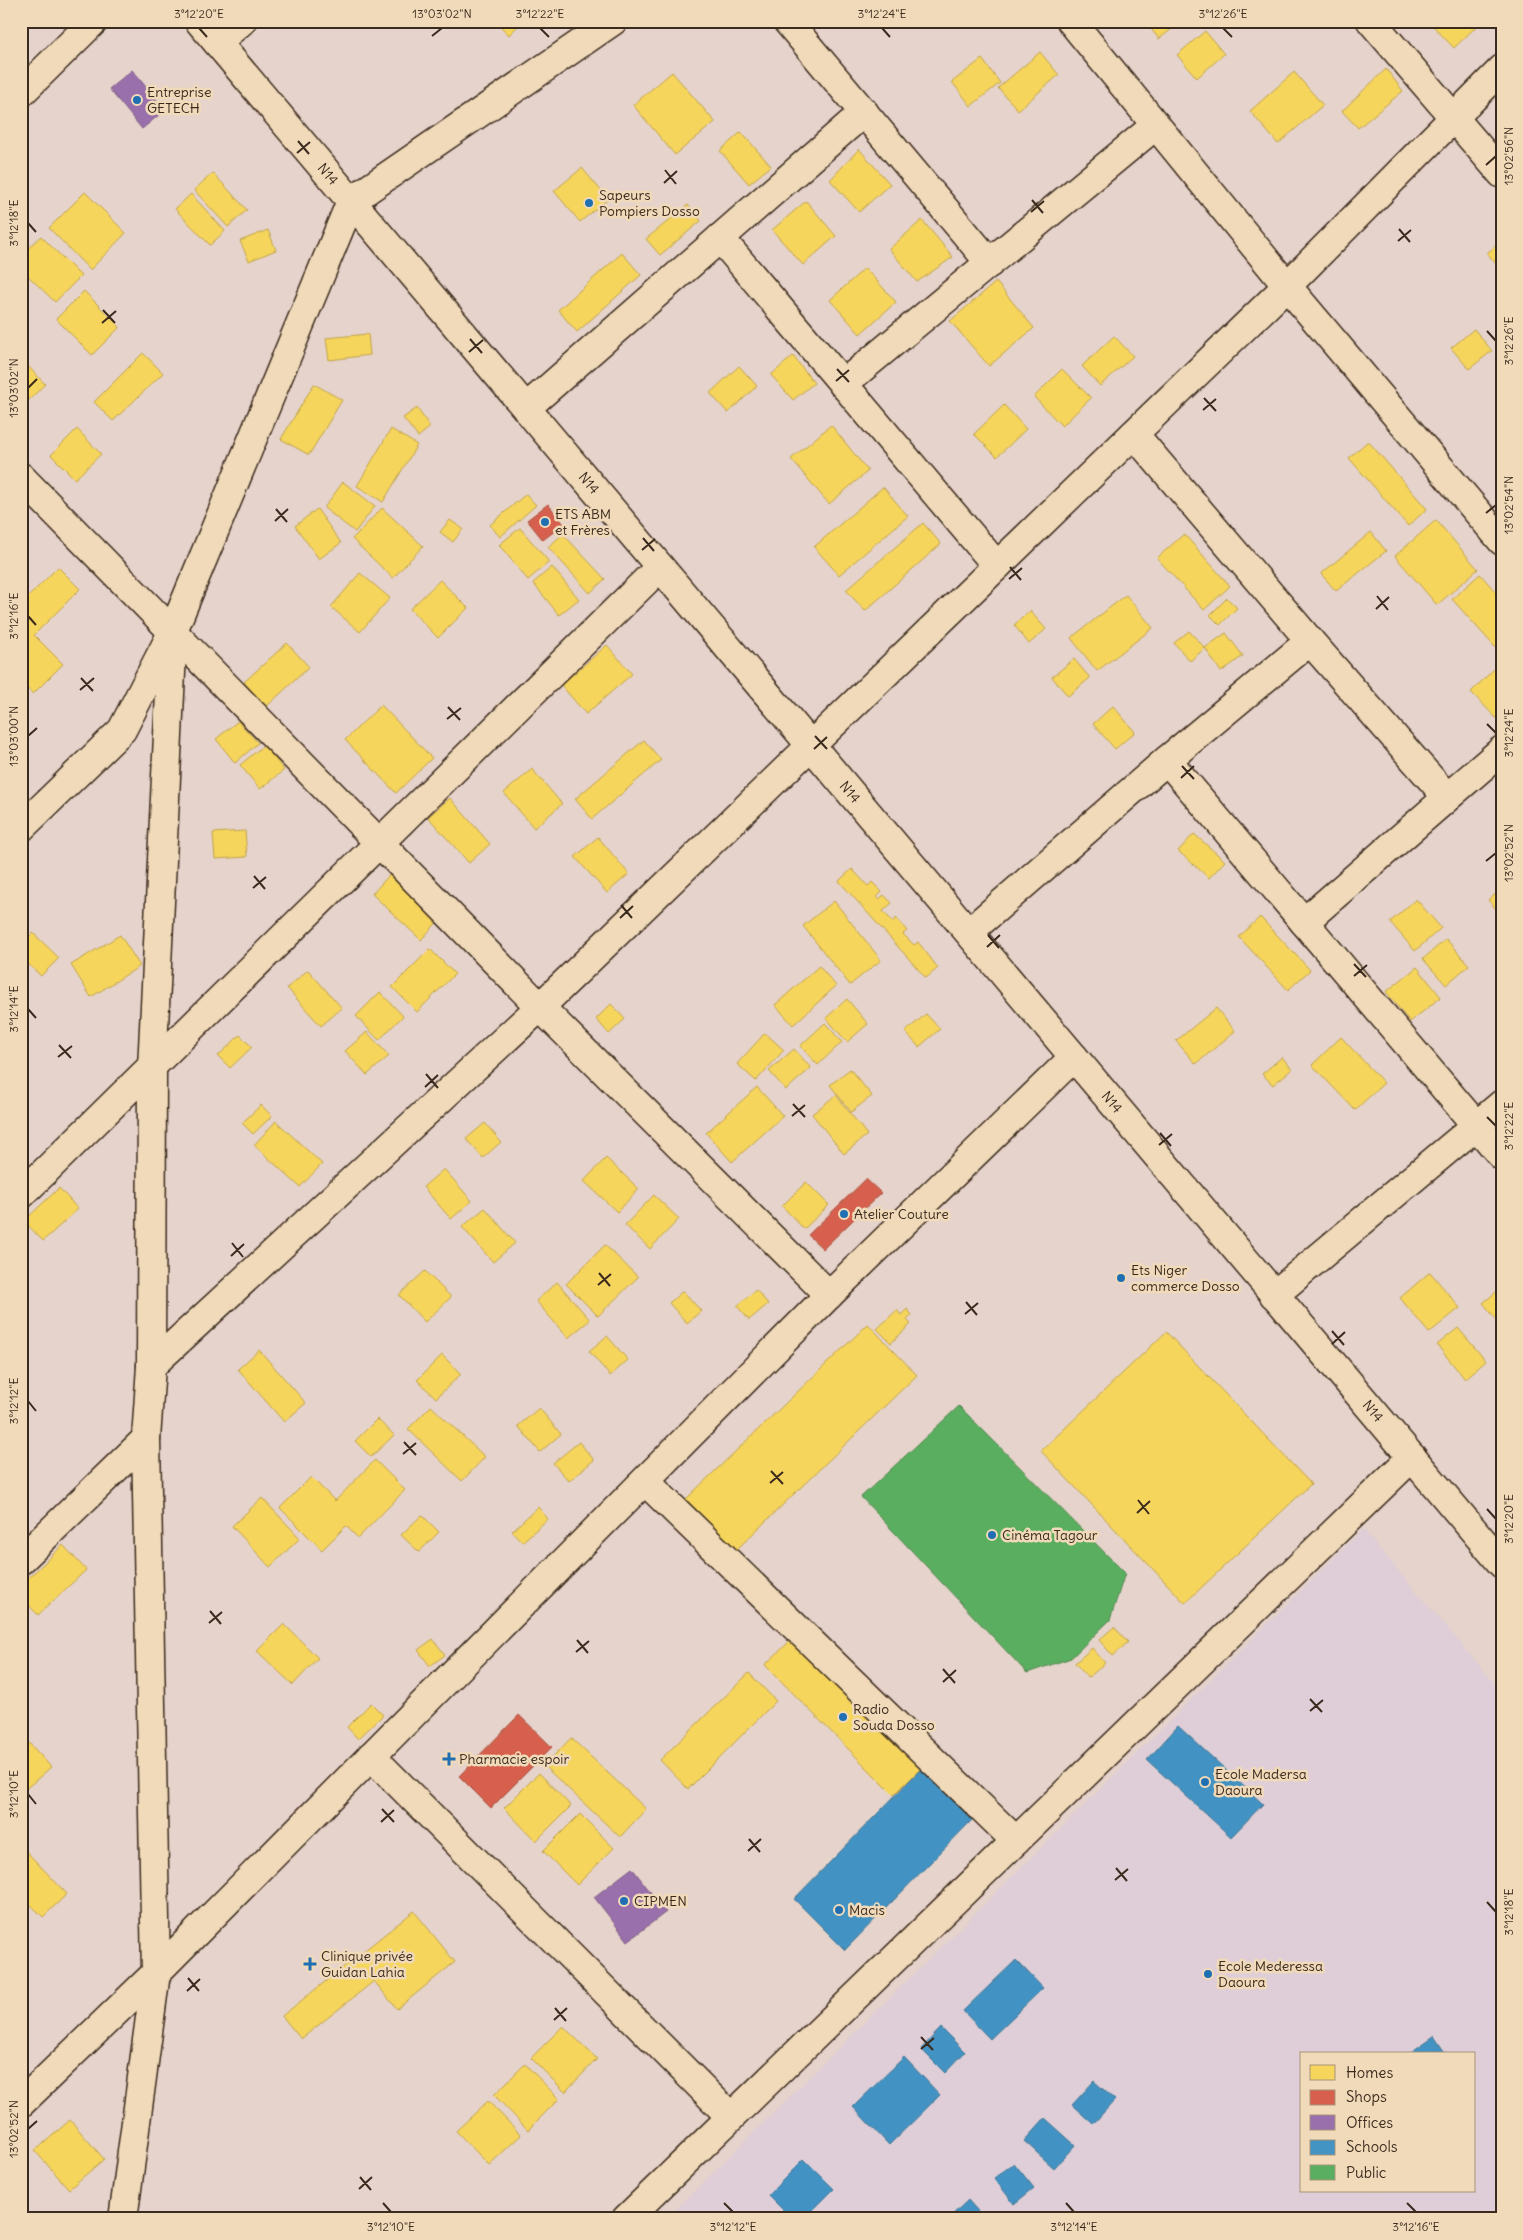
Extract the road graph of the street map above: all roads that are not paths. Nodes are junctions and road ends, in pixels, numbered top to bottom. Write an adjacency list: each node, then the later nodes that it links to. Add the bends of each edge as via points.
1 (94, 21): 10 (street)
2 (199, 21): 8 (street, N14)
3 (242, 21): 8 (street)
4 (613, 21): 15 (street)
5 (787, 21): 11 (street)
6 (1071, 21): 13 (street)
7 (1371, 21): 12 (street)
8 (217, 42): 15 (street, N14)
9 (1502, 69): 12 (street)
10 (21, 93)
11 (864, 112): 16 (street); 17 (street)
12 (1453, 118): 14 (street); 18 (street)
13 (1156, 126): 17 (street); 18 (street)
14 (1502, 174)
15 (351, 201): 20 (street, N14); 26 (street)
16 (720, 238): 19 (street); 20 (street)
17 (990, 263): 19 (street)
18 (1287, 286): 21 (street); 23 (street)
19 (843, 384): 24 (street)
20 (526, 408): 25 (street, N14)
21 (1134, 434): 24 (street); 27 (street)
22 (21, 477): 26 (street)
23 (1502, 541)
24 (996, 566): 28 (street)
25 (660, 567): 28 (street, N14); 33 (street)
26 (173, 631): 32 (street, via 122,730); 33 (street); 38 (street)
27 (1310, 641): 30 (street); 31 (street)
28 (810, 745): 35 (street, N14); 36 (street)
29 (1502, 750): 31 (street)
30 (1167, 760): 34 (street); 35 (street)
31 (1448, 797): 34 (street)
32 (21, 828)
33 (380, 844): 36 (street); 38 (street)
34 (1304, 922): 40 (street)
35 (968, 932): 37 (street, N14)
36 (540, 1007): 43 (street); 45 (street)
37 (1074, 1056): 43 (street); 44 (street, N14)
38 (152, 1069): 42 (street); 45 (street)
39 (1502, 1104): 40 (street)
40 (1476, 1126): 41 (street); 44 (street)
41 (1502, 1156)
42 (21, 1195)
43 (829, 1294): 48 (street)
44 (1274, 1294): 47 (street, N14)
45 (151, 1366): 46 (street)
46 (146, 1439): 49 (street); 53 (street)
47 (1412, 1457): 50 (street, N14); 52 (street)
48 (645, 1480): 51 (street); 52 (street)
49 (21, 1560)
50 (1502, 1564)
51 (371, 1756): 53 (street); 55 (street)
52 (1016, 1841): 55 (street)
53 (156, 1973): 54 (street); 56 (street)
54 (21, 2103)
55 (731, 2117): 57 (street)
56 (123, 2219)
57 (626, 2219)

